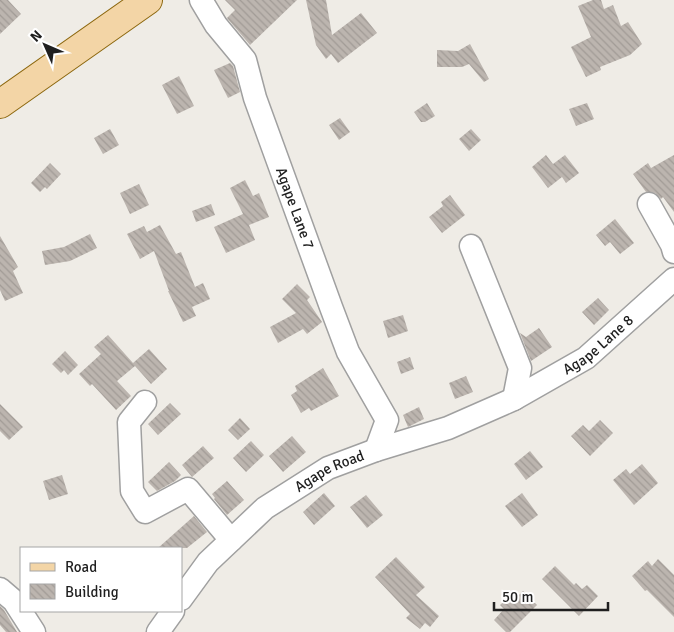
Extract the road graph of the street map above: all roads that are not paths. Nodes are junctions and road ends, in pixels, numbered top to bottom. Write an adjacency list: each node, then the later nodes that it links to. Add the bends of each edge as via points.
1 (148, 0): 3 (main road)
2 (201, 0): 10 (street, Agape Lane 7, via 216,25 245,60 255,98 330,307 348,352)
3 (0, 104)
4 (649, 204): 6 (street)
5 (471, 246): 8 (street, via 520,368)
6 (674, 252)
7 (674, 279): 8 (street, Agape Lane 8, via 586,358)
8 (514, 399): 11 (street, Agape Road)
9 (145, 402): 13 (street, via 129,422 132,491 145,512 188,488)
10 (387, 420): 11 (street); 12 (street)
11 (418, 438): 12 (street, Agape Road)
12 (376, 450): 13 (street, Agape Road, via 328,468 265,508)
13 (230, 540): 15 (street, Agape Road, via 208,562)
14 (0, 589): 16 (street)
15 (182, 598)
16 (20, 610)
17 (21, 612): 19 (street)
18 (172, 612): 20 (street)
19 (34, 632)
20 (158, 632)

